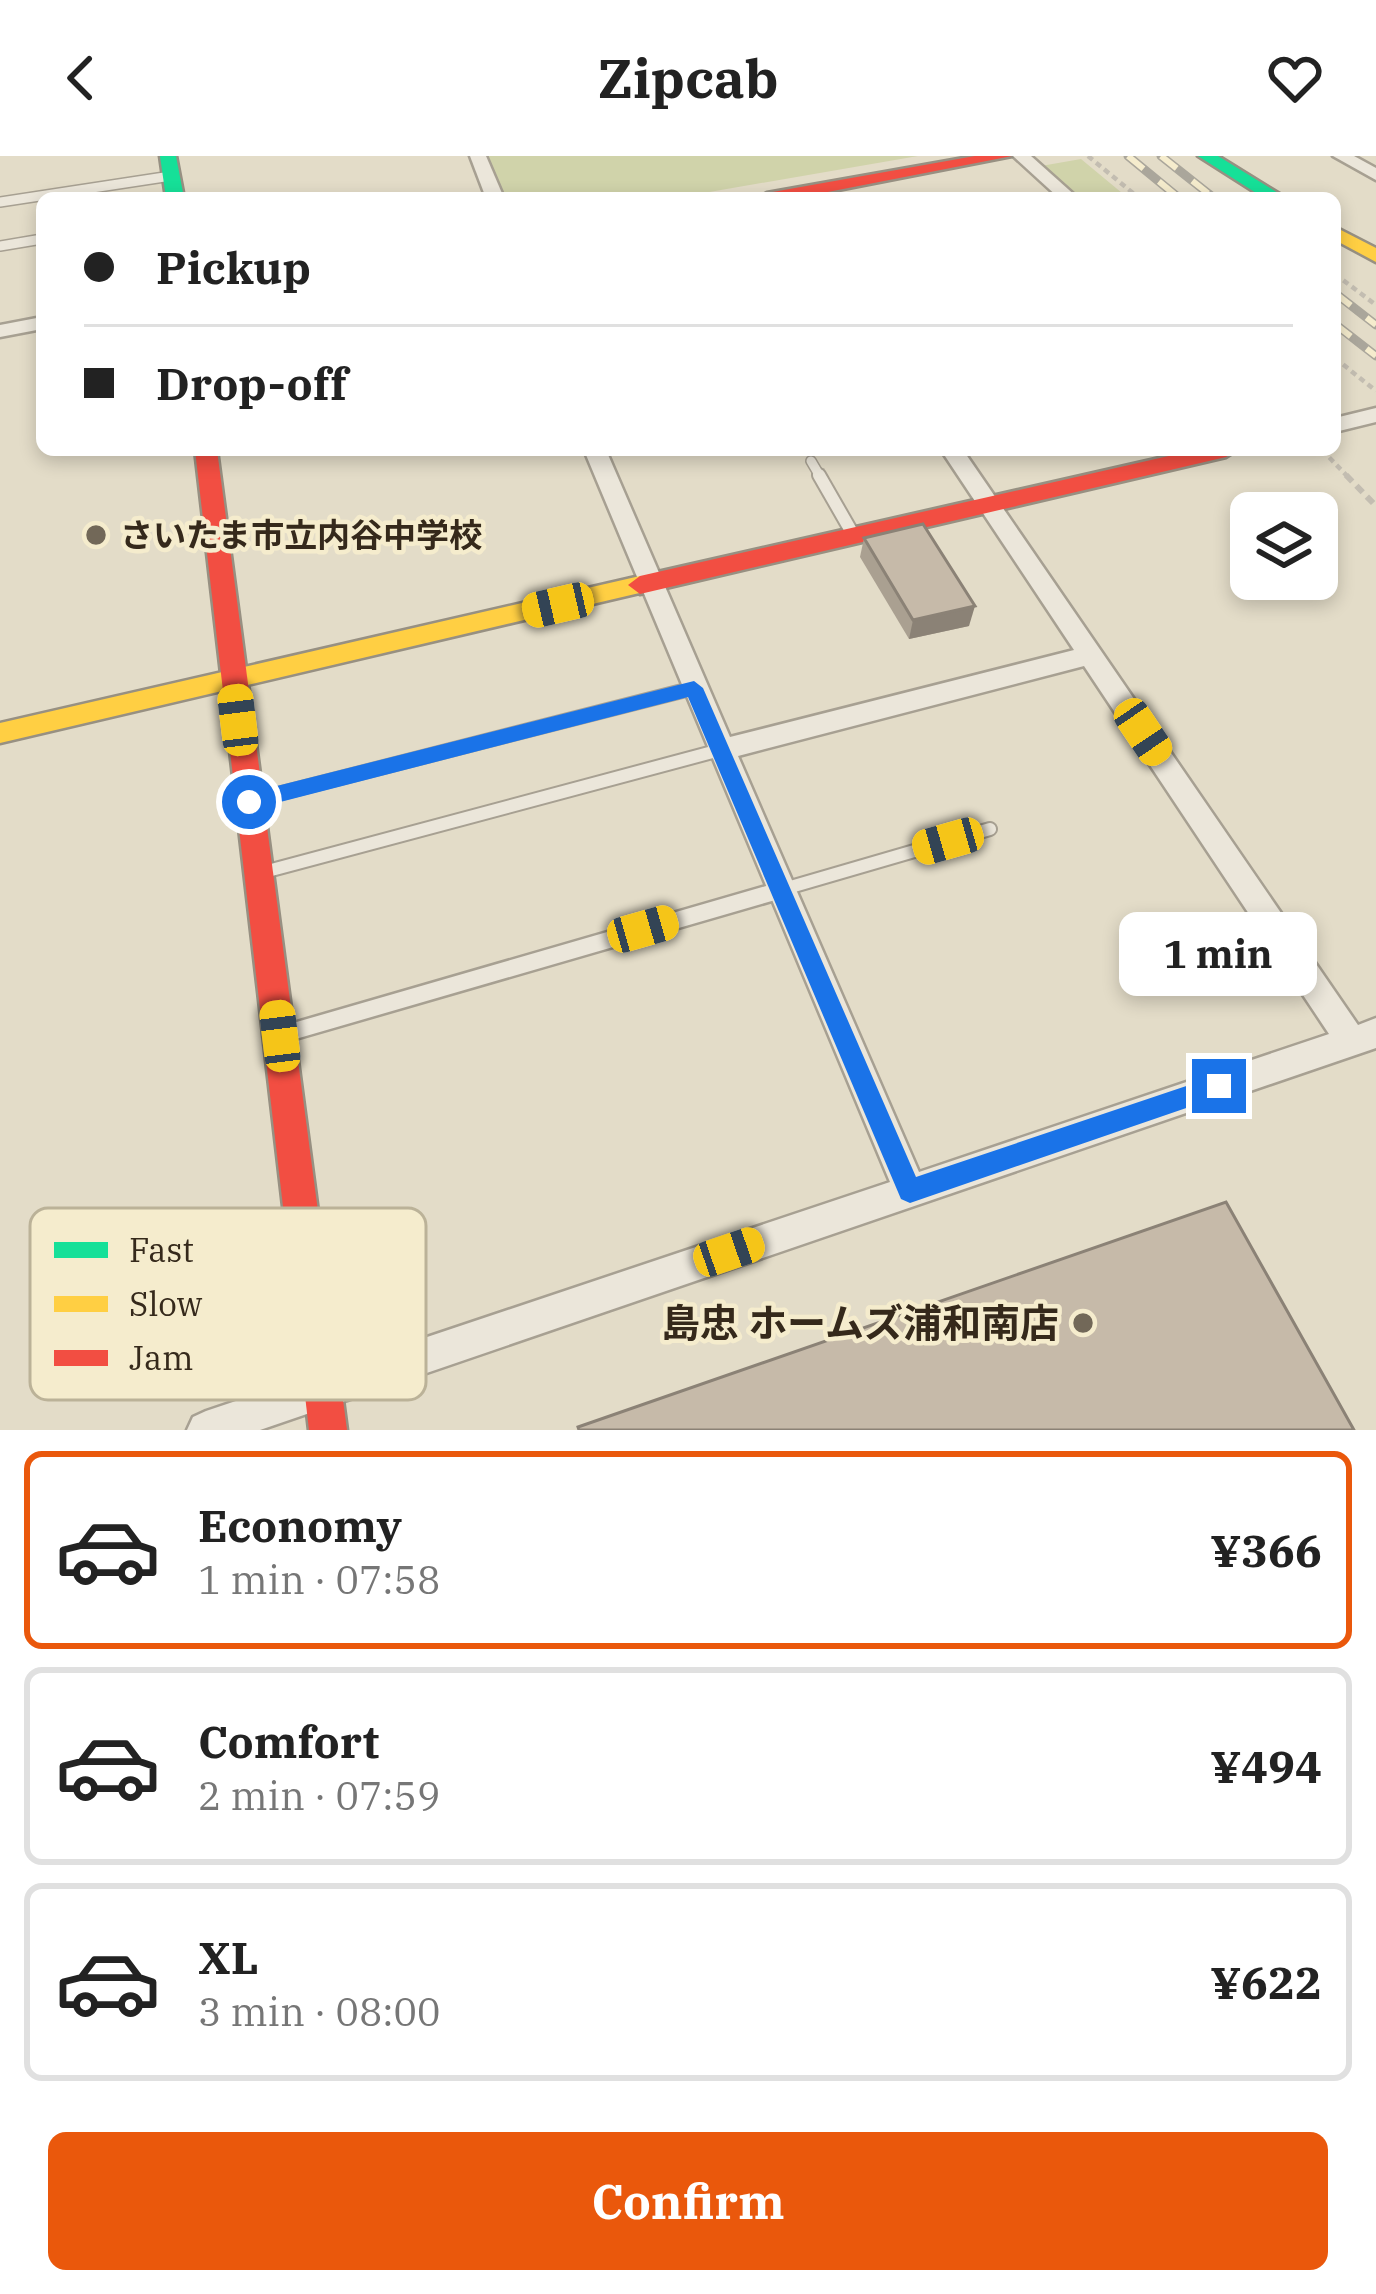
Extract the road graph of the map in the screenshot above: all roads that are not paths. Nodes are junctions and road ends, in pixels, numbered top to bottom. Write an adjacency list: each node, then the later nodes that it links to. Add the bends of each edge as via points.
1 (478, 156): 9 (street)
2 (1004, 156): 10 (street)
3 (1021, 156): 11 (street)
4 (1206, 156): 12 (street)
5 (1341, 156): 6 (street)
6 (1376, 175)
7 (171, 177): 8 (lane)
8 (68, 192)
9 (493, 192)
10 (803, 192)
11 (1062, 192)
12 (1267, 192)
13 (36, 197): 14 (lane)
14 (0, 202)
15 (1341, 236): 18 (street)
16 (36, 240): 17 (lane)
17 (0, 245)
18 (1376, 256)
19 (36, 324): 20 (street)
20 (0, 331)
21 (1376, 415): 22 (street)
22 (1341, 423)
23 (207, 456): 32 (street)
24 (604, 456): 30 (street)
25 (956, 456): 28 (street)
26 (1200, 456): 28 (street)
27 (811, 461): 29 (lane)
28 (990, 505): 29 (street); 31 (street)
29 (854, 536): 30 (street)
30 (650, 583): 32 (street); 33 (street)
31 (1091, 655): 35 (street); 41 (street)
32 (233, 680): 34 (street); 36 (street)
33 (694, 688): 35 (street); 36 (lane)
34 (0, 733)
35 (720, 750): 38 (lane); 39 (street)
36 (249, 802): 38 (street)
37 (991, 829): 39 (lane)
38 (260, 873): 40 (street)
39 (780, 889): 40 (lane); 42 (street)
40 (280, 1036): 43 (street)
41 (1364, 1037): 42 (street)
42 (910, 1191): 44 (street)
43 (301, 1208)
44 (426, 1355)
45 (294, 1400): 47 (street)
46 (324, 1400): 48 (street)
47 (206, 1430)
48 (328, 1430)

